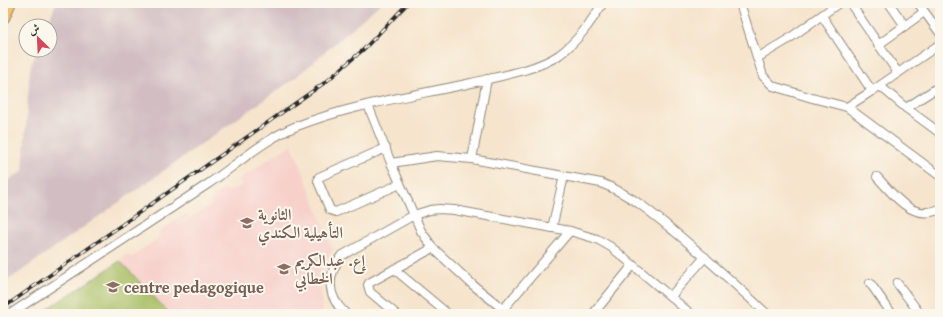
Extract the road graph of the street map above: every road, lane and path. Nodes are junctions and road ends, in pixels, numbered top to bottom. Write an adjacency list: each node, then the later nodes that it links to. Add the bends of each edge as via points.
1 (9, 3): 10 (highway)
2 (603, 3): 17 (street, via 583,33 557,56 525,69)
3 (740, 3): 15 (street)
4 (839, 3): 9 (street)
5 (850, 3): 14 (street)
6 (889, 3): 11 (street)
7 (918, 3): 8 (street)
8 (924, 12): 11 (street); 12 (street)
9 (822, 16): 15 (street); 20 (street)
10 (3, 17)
11 (905, 26): 14 (street)
12 (940, 33)
13 (940, 44): 16 (street)
14 (878, 45): 16 (street)
15 (757, 58): 22 (street, via 763,76 773,86)
16 (898, 73): 18 (street)
17 (487, 79): 21 (street); 26 (street)
18 (880, 86): 20 (street); 23 (street)
19 (940, 86): 23 (street)
20 (872, 91): 22 (street)
21 (368, 105): 25 (street); 44 (street, via 318,119 279,134 211,182)
22 (847, 107): 29 (street)
23 (906, 108): 24 (street)
24 (939, 131)
25 (386, 148): 27 (street); 31 (street, via 319,177 318,181 330,210 336,212)
26 (472, 159): 27 (street, via 437,156); 28 (street)
27 (391, 163): 31 (street)
28 (564, 176): 34 (street); 37 (street, via 601,183 619,190 644,206)
29 (940, 176)
30 (877, 177): 32 (street, via 910,209 921,213)
31 (400, 184): 33 (street)
32 (940, 209)
33 (414, 215): 34 (street, via 439,209 454,210); 36 (street, via 421,231); 45 (street, via 340,256 330,275 330,284 335,301)
34 (552, 228): 35 (street)
35 (570, 231): 38 (street, via 597,239); 43 (street)
36 (434, 248): 39 (street); 43 (street)
37 (705, 257): 42 (street); 50 (street)
38 (633, 265): 42 (street); 48 (street)
39 (394, 269): 46 (street, via 369,282 368,285 370,292); 47 (street)
40 (870, 283): 51 (street)
41 (897, 283): 52 (street)
42 (671, 296): 49 (street)
43 (504, 312)
44 (10, 314)
45 (346, 314)
46 (396, 314)
47 (448, 314)
48 (593, 314)
49 (691, 314)
50 (767, 314)
51 (892, 314)
52 (920, 314)

